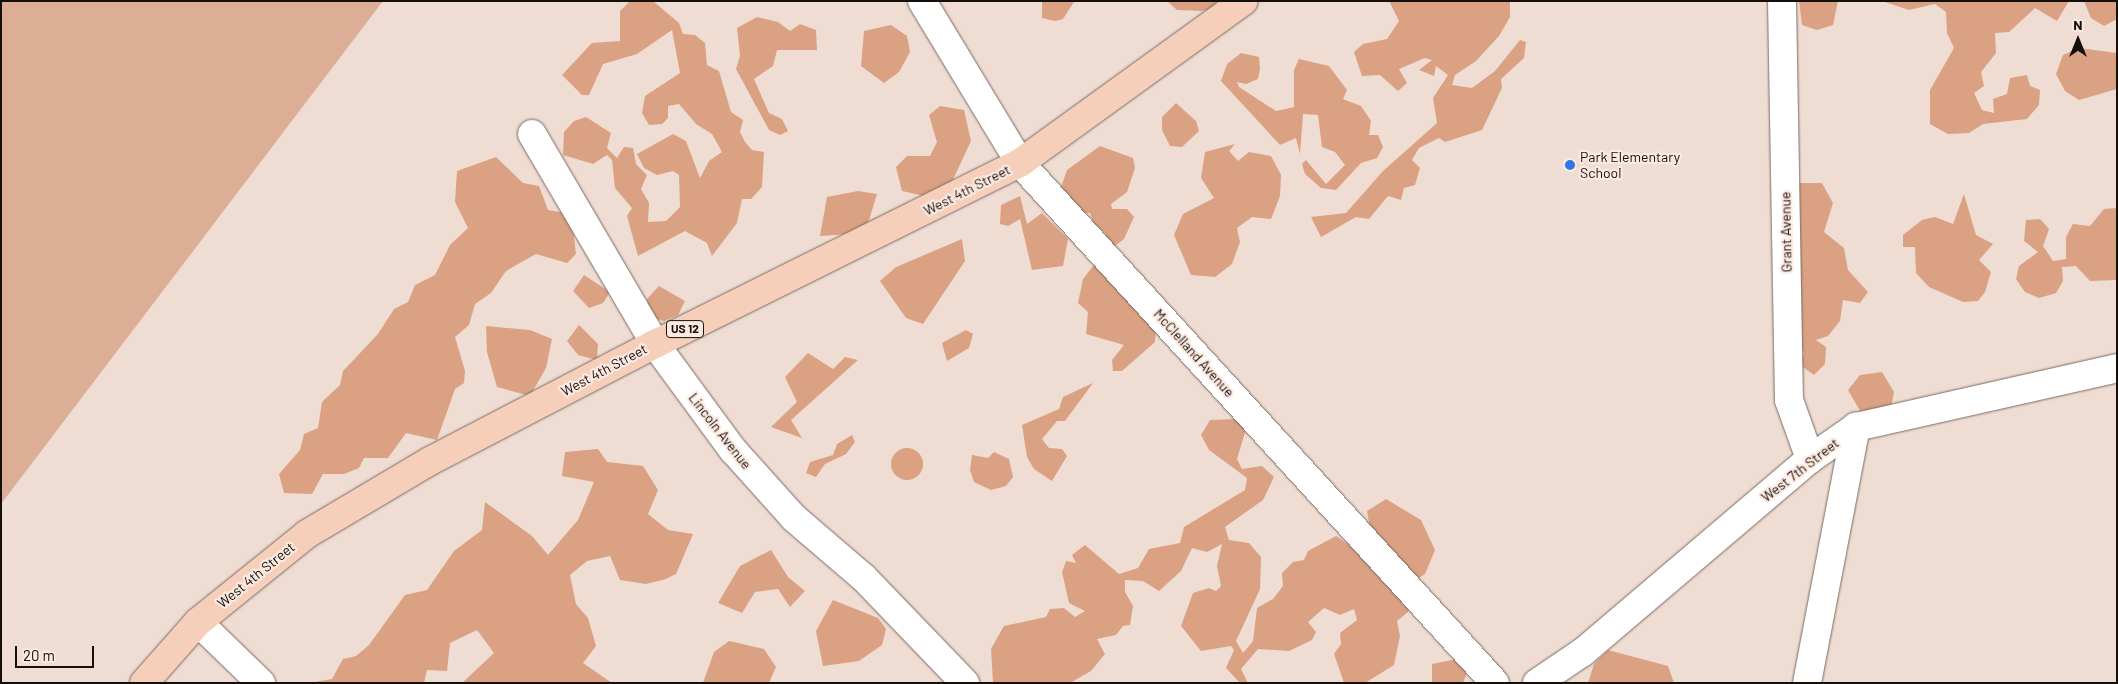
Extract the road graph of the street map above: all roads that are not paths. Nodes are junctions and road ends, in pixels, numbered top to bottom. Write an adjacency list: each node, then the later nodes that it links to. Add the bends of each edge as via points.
1 (922, 1): 5 (street, McClelland Avenue)
2 (1244, 1): 5 (main road, West 4th Street / US 12)
3 (1782, 1): 9 (street, Grant Avenue, via 1790,400)
4 (532, 134): 6 (street, Lincoln Avenue)
5 (1020, 163): 6 (main road, West 4th Street / US 12); 14 (street, McClelland Avenue)
6 (655, 344): 10 (main road, West 4th Street / US 12, via 430,461 307,534); 13 (street, Lincoln Avenue, via 733,450 794,518 864,578)
7 (2117, 368): 8 (street, West 7th Street)
8 (1856, 427): 9 (street, West 7th Street); 16 (street)
9 (1810, 460): 15 (street, West 7th Street, via 1583,652)
10 (198, 622): 11 (main road, West 4th Street / US 12); 12 (street)
11 (144, 683)
12 (260, 683)
13 (965, 683)
14 (1495, 683)
15 (1537, 683)
16 (1807, 683)

